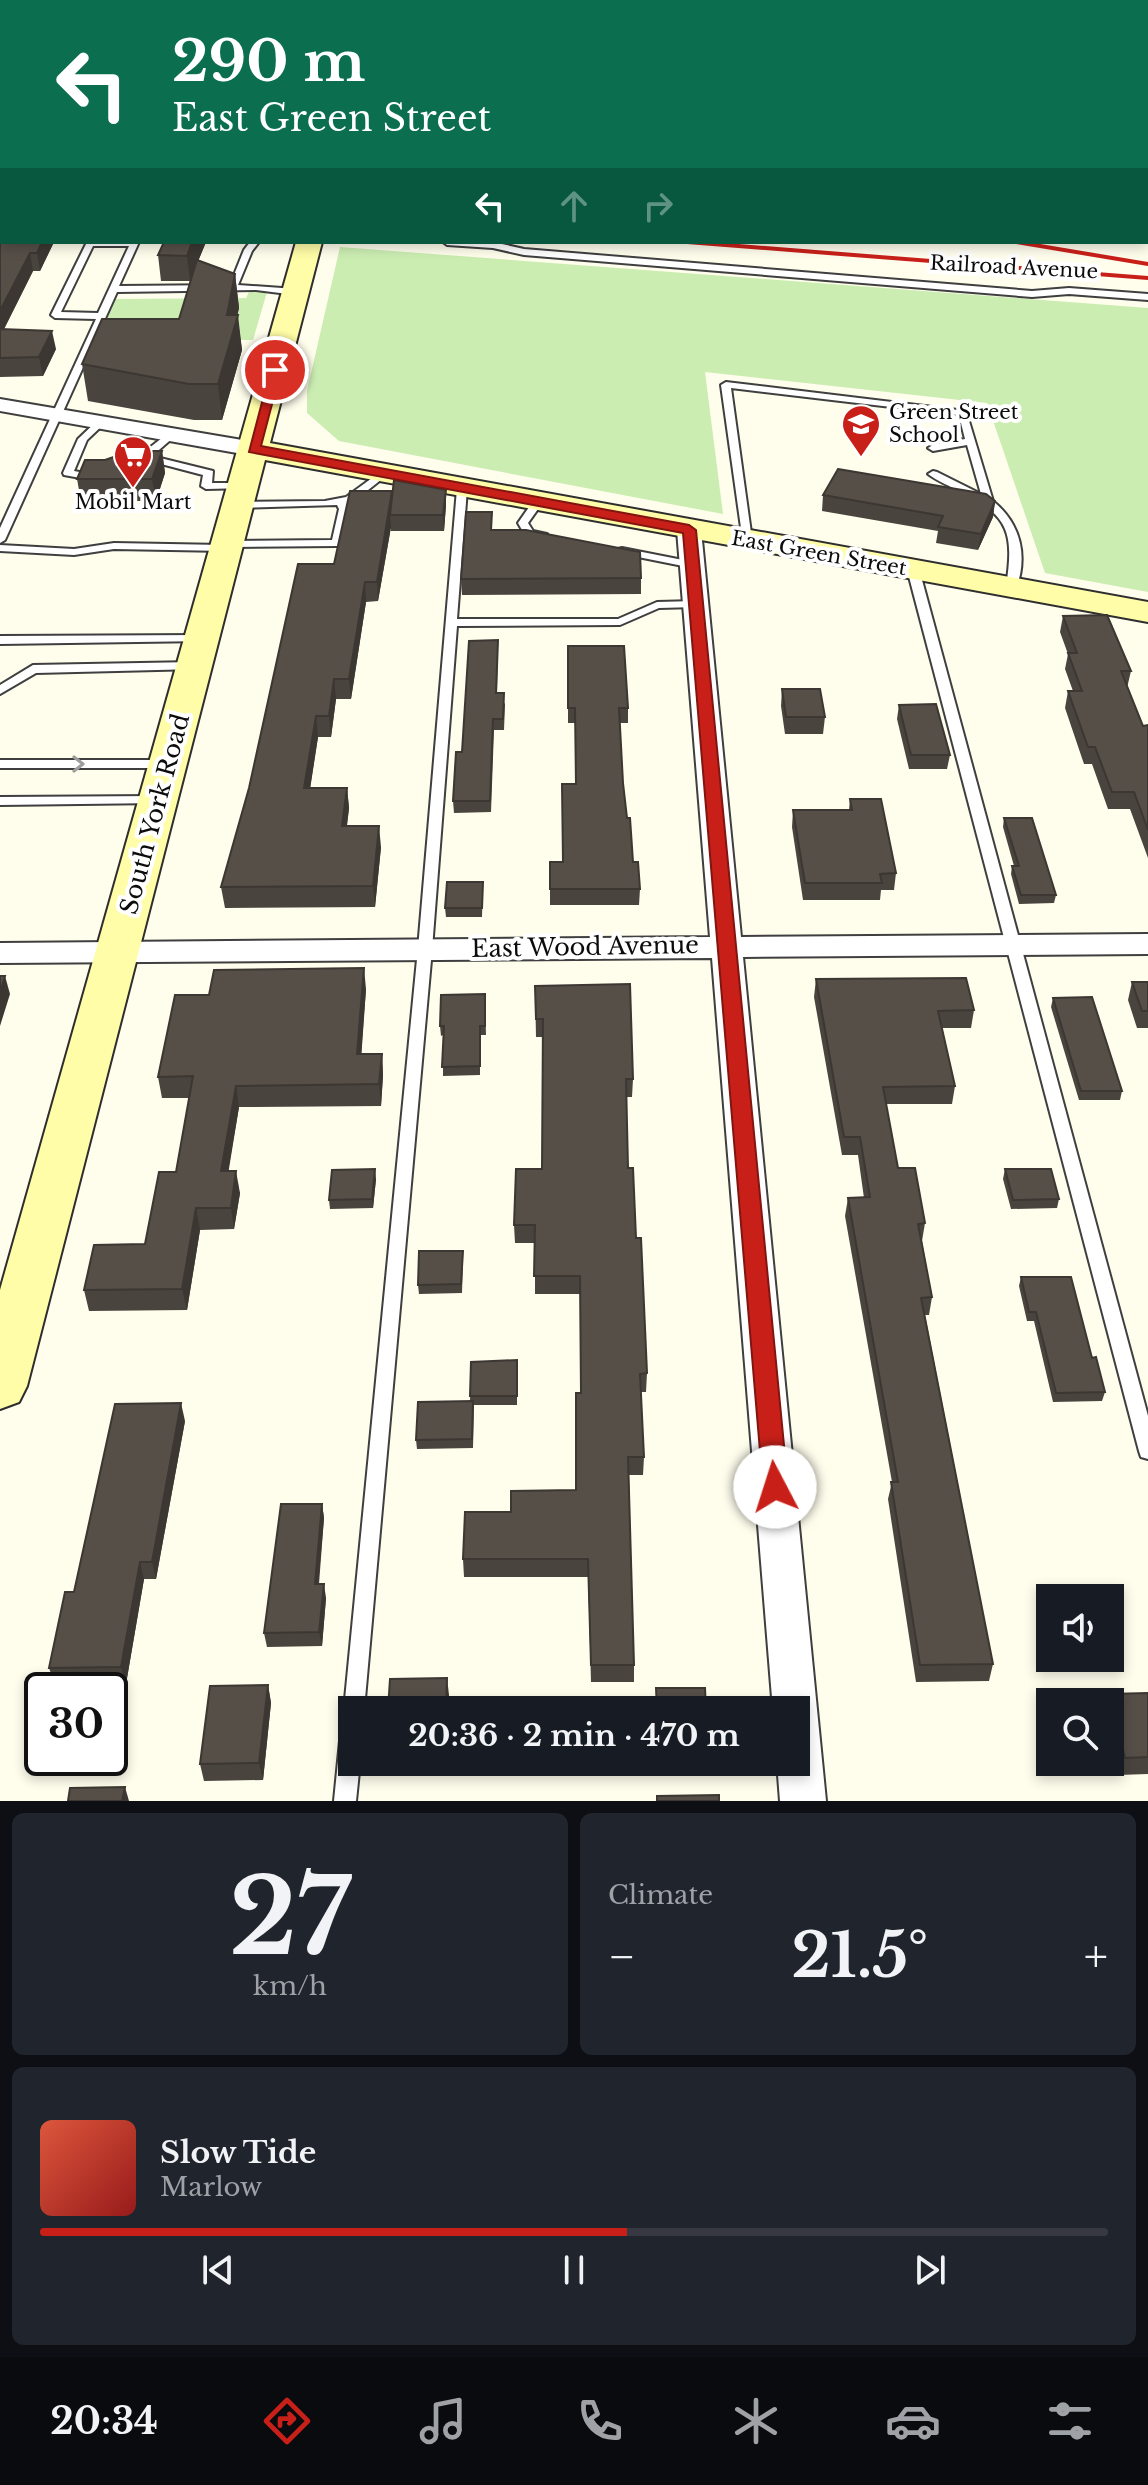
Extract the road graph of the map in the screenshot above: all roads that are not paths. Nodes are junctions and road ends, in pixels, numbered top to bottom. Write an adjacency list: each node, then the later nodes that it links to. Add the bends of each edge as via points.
1 (90, 244): 10 (lane, via 55,315)
2 (134, 244): 7 (lane)
3 (253, 244): 6 (lane)
4 (308, 244): 8 (main road, South York Road)
5 (478, 244): 9 (lane, Railroad Avenue, via 1032,294)
6 (233, 287): 7 (lane); 8 (lane)
7 (113, 289): 10 (lane)
8 (296, 292): 17 (main road, South York Road)
9 (1148, 297)
10 (101, 316): 12 (lane)
11 (0, 405): 12 (street)
12 (57, 415): 13 (street); 30 (lane)
13 (101, 422): 14 (street); 22 (lane, via 83,439 68,473)
14 (171, 434): 17 (street); 18 (lane)
15 (971, 441): 16 (lane); 25 (lane); 31 (lane, via 963,413 726,385)
16 (933, 448)
17 (254, 449): 20 (main road, East Green Street); 27 (main road, South York Road)
18 (144, 457): 19 (lane); 27 (lane, via 209,473 206,486)
19 (128, 471)
20 (383, 473): 23 (main road, East Green Street); 24 (lane)
21 (933, 474): 25 (lane)
22 (108, 478)
23 (462, 489): 26 (main road, East Green Street); 39 (lane)
24 (341, 501): 27 (lane); 27 (lane, via 337,543)
25 (988, 501): 36 (lane, via 1008,520 1019,552)
26 (538, 502): 28 (main road, East Green Street); 29 (lane, via 523,523 529,533)
27 (234, 521): 33 (lane, via 74,552); 41 (main road, South York Road)
28 (689, 530): 31 (main road, East Green Street); 34 (street)
29 (559, 539)
30 (0, 540)
31 (747, 540): 35 (main road, East Green Street)
32 (604, 547): 34 (lane)
33 (0, 548)
34 (693, 565): 37 (street)
35 (913, 569): 36 (main road, East Green Street); 47 (lane)
36 (1012, 587): 38 (main road, East Green Street)
37 (696, 604): 39 (lane, via 657,605 620,622); 48 (street)
38 (1148, 612)
39 (452, 623): 49 (lane)
40 (0, 640): 41 (lane)
41 (198, 652): 42 (lane, via 33,669); 44 (main road, South York Road)
42 (0, 690)
43 (0, 764): 44 (lane, one-way to 44)
44 (163, 782): 45 (lane); 50 (main road, South York Road)
45 (0, 801)
46 (1148, 944): 47 (street, East Wood Avenue)
47 (1015, 945): 48 (street, East Wood Avenue); 53 (lane)
48 (727, 946): 49 (street, East Wood Avenue); 55 (street)
49 (425, 949): 50 (street, East Wood Avenue); 54 (lane)
50 (117, 952): 51 (street, East Wood Avenue); 52 (main road, South York Road)
51 (0, 953)
52 (0, 1386)
53 (1148, 1451)
54 (355, 1696)
55 (794, 1696)
56 (348, 1776): 58 (lane)
57 (801, 1776): 59 (street)
58 (345, 1801)
59 (803, 1801)

